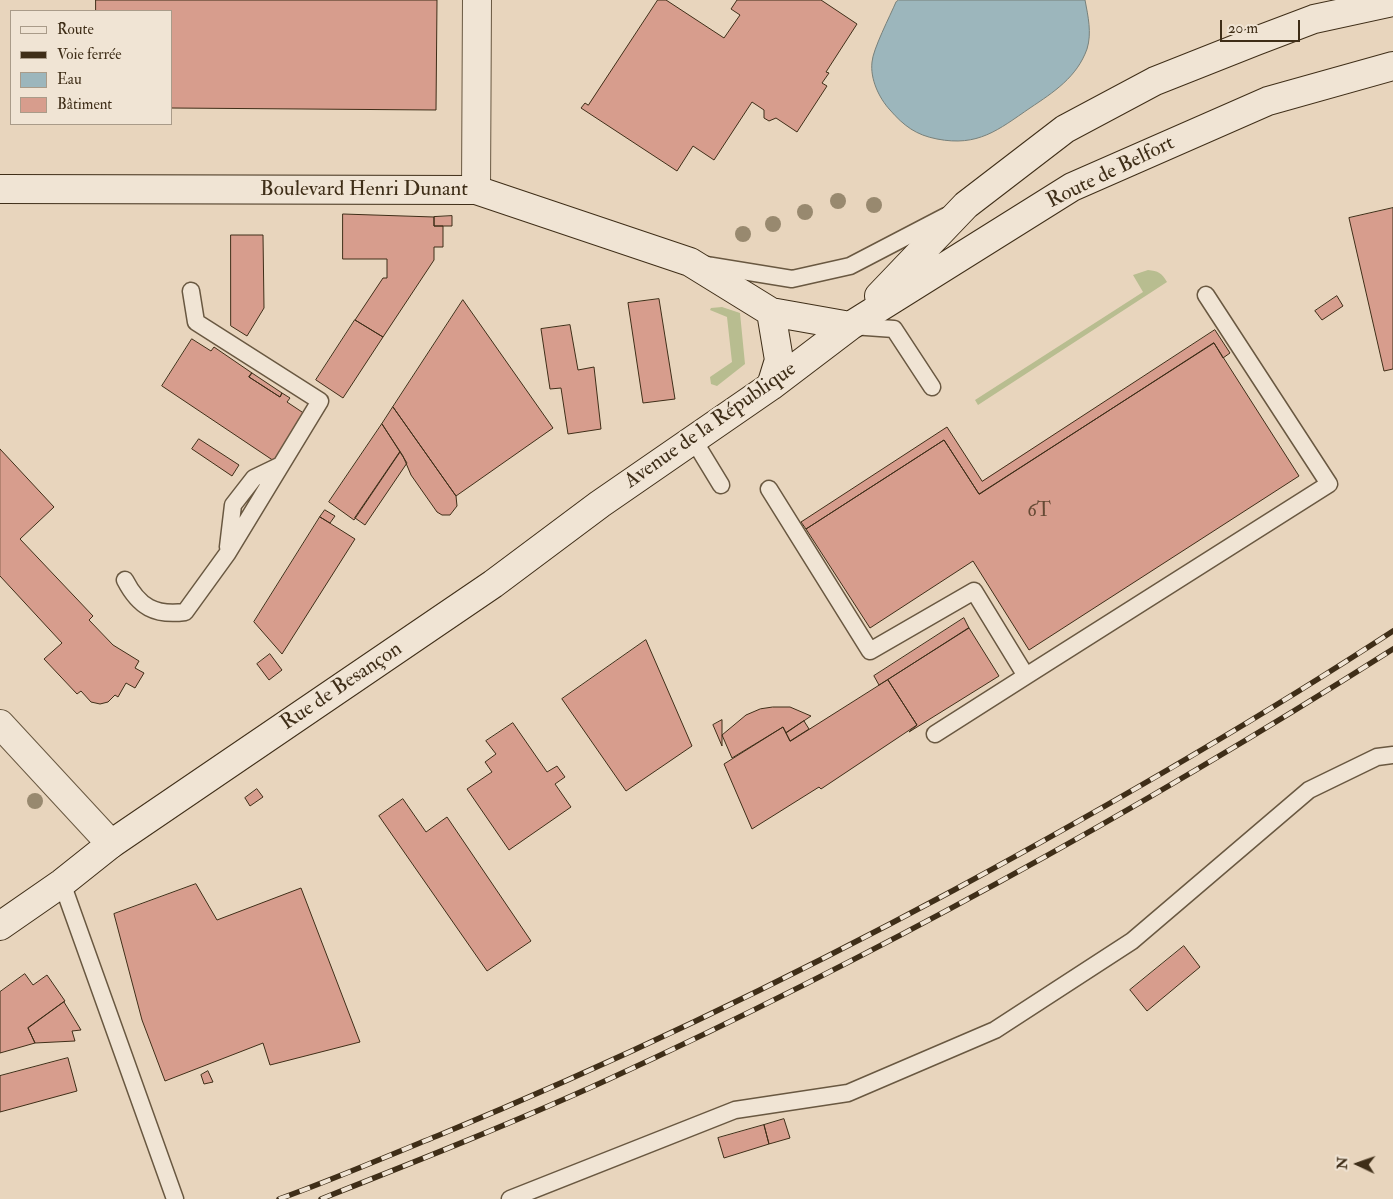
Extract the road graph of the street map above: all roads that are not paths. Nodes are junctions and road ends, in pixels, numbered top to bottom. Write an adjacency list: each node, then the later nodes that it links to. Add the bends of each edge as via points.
1 (476, 0): 5 (main road)
2 (1393, 2): 6 (main road, via 1314,19 1155,81 1065,129)
3 (1393, 66): 11 (main road, Route de Belfort, via 1268,101 1072,187)
4 (0, 189): 5 (main road, Boulevard Henri Dunant)
5 (476, 190): 7 (main road, Boulevard Henri Dunant)
6 (966, 205): 7 (lane, via 850,266 792,279); 11 (main road)
7 (690, 262): 10 (main road, Boulevard Henri Dunant)
8 (191, 291): 18 (lane, via 196,322 320,402 279,466 254,478 233,505 227,554 185,612 166,614 150,609 133,596)
9 (1206, 295): 19 (lane, via 1328,484)
10 (771, 312): 11 (main road, Boulevard Henri Dunant); 12 (main road, via 779,360)
11 (850, 326): 12 (main road, Avenue de la République); 13 (lane, via 894,328)
12 (772, 386): 14 (main road, Avenue de la République)
13 (932, 387)
14 (693, 440): 15 (lane); 17 (main road, Avenue de la République)
15 (721, 485)
16 (769, 489): 19 (lane, via 870,650 974,591)
17 (571, 526): 23 (main road, Rue de Besançon, via 494,584)
18 (125, 580)
19 (1026, 676): 21 (lane)
20 (0, 724): 23 (main road)
21 (935, 734)
22 (1393, 756): 27 (lane, via 1377,757 1309,790 1132,941 995,1030 848,1093 735,1110)
23 (111, 844): 24 (main road, Rue de Besançon)
24 (62, 883): 25 (main road, Rue de Besançon); 26 (lane)
25 (0, 926)
26 (174, 1199)
27 (510, 1199)

